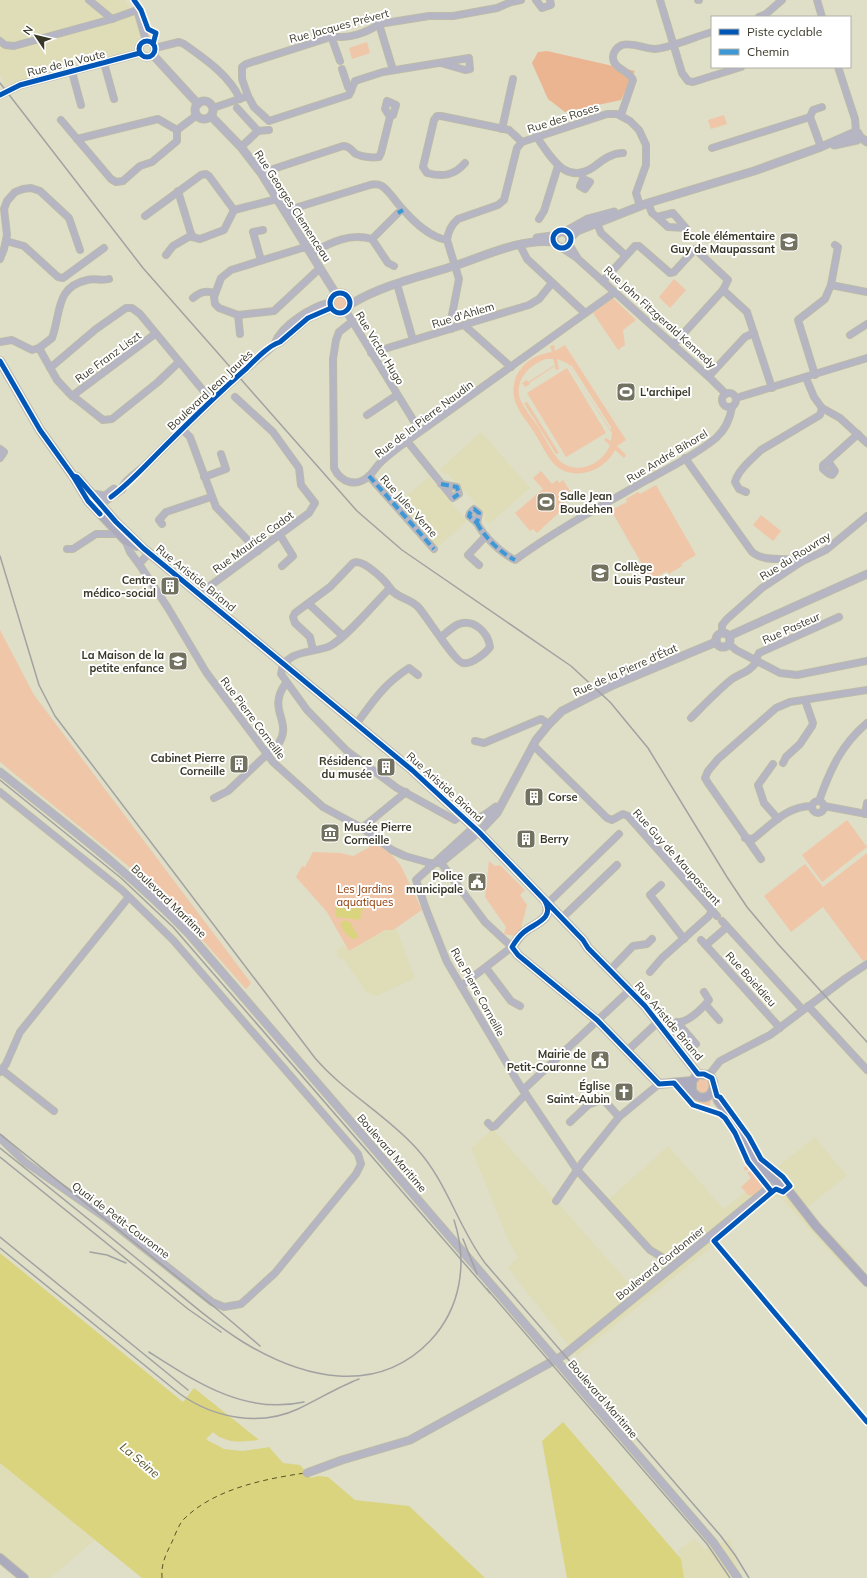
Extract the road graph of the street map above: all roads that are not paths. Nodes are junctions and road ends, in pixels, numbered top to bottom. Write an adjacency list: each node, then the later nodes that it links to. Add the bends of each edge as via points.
1 (89, 0): 10 (street)
2 (521, 0): 11 (street, Rue Jacques Prévert, via 497,8 453,16 429,16)
3 (536, 0): 4 (street, via 542,8 551,5)
4 (550, 0)
5 (660, 0): 16 (street)
6 (782, 0): 8 (street)
7 (817, 0): 9 (street)
8 (761, 16)
9 (822, 16)
10 (112, 20): 14 (street, via 14,46 5,45); 15 (street, via 137,10)
11 (379, 24): 13 (street, Rue Jacques Prévert, via 342,38); 26 (street)
12 (711, 32): 16 (street)
13 (332, 36): 20 (street); 31 (street, Rue Jacques Prévert, via 246,64 242,67 242,79)
14 (0, 41)
15 (146, 41): 17 (street, via 151,42); 18 (street, via 140,46)
16 (673, 44): 23 (street, via 683,76 690,82); 40 (street, via 655,49 625,44 616,49 613,56 615,63 633,80)
17 (155, 48): 19 (street); 33 (street, via 179,42 184,44 223,75 236,89)
18 (140, 53): 19 (street, via 146,57); 21 (street, Rue de la Voute)
19 (153, 55): 34 (street)
20 (340, 61)
21 (104, 63): 27 (street, Rue de la Voute); 32 (street, Rue de la Voute)
22 (441, 63): 26 (street)
23 (737, 68)
24 (838, 68): 50 (street, via 855,119)
25 (342, 69): 29 (street)
26 (393, 70): 29 (street, via 355,81)
27 (72, 72): 30 (street, Rue de la Voute, via 20,85); 35 (street, Rue de la Voute)
28 (513, 79): 45 (street)
29 (351, 90): 31 (street, via 349,95 269,121 254,107)
30 (0, 95)
31 (248, 96): 33 (street)
32 (114, 99)
33 (240, 99): 37 (street)
34 (198, 104): 37 (street, via 206,102); 39 (street)
35 (81, 105)
36 (822, 107): 43 (street, via 814,110)
37 (213, 108): 41 (street)
38 (237, 108): 48 (street)
39 (197, 115): 41 (street, via 205,119); 46 (street)
40 (622, 115): 49 (street, Rue des Roses, via 607,114); 64 (street, via 639,130 646,145 646,165 636,193)
41 (211, 116): 54 (street, Rue Georges Clemenceau)
42 (390, 117): 60 (street, via 379,157 356,154 351,148 344,146)
43 (810, 117): 55 (street); 56 (street)
44 (61, 120): 51 (street)
45 (502, 129): 52 (street, via 509,130); 58 (street, via 437,116 423,167 426,173 439,176 459,170)
46 (178, 130): 51 (street, via 158,119); 51 (street, via 177,141 158,158 140,166 123,181 116,182)
47 (269, 130): 48 (street)
48 (258, 131): 54 (street)
49 (536, 136): 52 (street, Rue des Roses); 59 (street)
50 (855, 136): 53 (street); 55 (street)
51 (77, 139)
52 (522, 142): 77 (street, Rue des Roses, via 517,148 504,200 498,205 458,219 450,228)
53 (867, 142)
54 (241, 147): 60 (street, Rue Georges Clemenceau)
55 (821, 147): 63 (street, via 740,171 721,180)
56 (712, 148)
57 (623, 153): 59 (street, via 614,153 582,176)
58 (465, 163)
59 (558, 166): 70 (street, via 544,211)
60 (261, 173): 62 (street, Rue Georges Clemenceau)
61 (178, 191): 65 (street, via 206,174); 68 (street); 75 (street)
62 (277, 199): 65 (street); 67 (street, Rue Georges Clemenceau)
63 (648, 203): 64 (street); 69 (street, via 652,213)
64 (640, 206): 71 (street); 73 (street, via 588,219)
65 (234, 210): 75 (street, via 224,230 200,238)
66 (398, 213): 76 (street)
67 (286, 214): 77 (street, via 295,208 377,184 420,225 435,236); 86 (street, Rue Georges Clemenceau)
68 (145, 216)
69 (657, 217)
70 (539, 219)
71 (597, 223): 79 (street, via 577,231); 88 (street, via 601,233)
72 (263, 230): 91 (street, via 253,232)
73 (565, 232): 74 (street); 79 (street)
74 (555, 234): 80 (street); 81 (street)
75 (192, 235): 87 (street, via 173,246)
76 (372, 239): 86 (street, via 362,236 345,238); 93 (street, via 388,263)
77 (447, 240): 92 (street)
78 (6, 241): 83 (street, via 24,246 63,278); 85 (street, via 4,209 7,201 15,192 31,188 50,198 69,218); 89 (street)
79 (570, 241): 84 (street); 90 (street, Rue John Fitzgerald Kennedy)
80 (554, 242): 81 (street); 84 (street)
81 (521, 244): 92 (street); 97 (street, via 527,259)
82 (835, 245): 99 (street, via 838,248)
83 (104, 248)
84 (562, 248): 90 (street, Rue John Fitzgerald Kennedy)
85 (80, 250)
86 (310, 250): 91 (street, via 302,248); 94 (street, Rue Georges Clemenceau)
87 (166, 255)
88 (625, 255): 96 (street); 101 (street, via 635,246 639,246 670,274 695,250 728,280)
89 (0, 259)
90 (578, 259): 96 (street, Rue John Fitzgerald Kennedy)
91 (261, 260): 104 (street, via 225,274)
92 (455, 265): 98 (street); 116 (street, via 459,279)
93 (394, 266)
94 (320, 268): 105 (street, Rue Georges Clemenceau); 112 (street, via 274,310)
95 (109, 279): 124 (street, via 79,282 66,292 58,310 52,338)
96 (603, 280): 102 (street, Rue John Fitzgerald Kennedy)
97 (552, 283): 111 (street); 115 (street, Rue d'Ahlem, via 534,303)
98 (397, 284): 100 (street); 121 (street)
99 (832, 284): 103 (street); 131 (street, via 825,299 798,320)
100 (381, 290): 106 (street); 108 (street)
101 (723, 290): 117 (street, via 747,312); 123 (street)
102 (615, 292): 111 (street, Rue de la Pierre Naudin); 123 (street, Rue John Fitzgerald Kennedy)
103 (867, 292)
104 (215, 293): 107 (street, via 207,291); 112 (street, via 215,304 219,308)
105 (336, 294): 106 (street); 109 (street)
106 (348, 295): 108 (street)
107 (192, 298)
108 (351, 304): 110 (street)
109 (331, 305): 110 (street, via 338,313); 140 (street, Boulevard Jean Jaurès, via 308,318 275,344)
110 (346, 312): 113 (street, Rue Victor Hugo)
111 (585, 313): 129 (street, Rue de la Pierre Naudin)
112 (238, 315): 119 (street)
113 (353, 321): 125 (street, Rue Victor Hugo); 154 (street, Rue de la Pierre Naudin, via 339,332 333,359 334,468 337,475 348,483 356,483)
114 (867, 324): 120 (street)
115 (464, 325): 116 (street, Rue d'Ahlem); 129 (street)
116 (451, 329): 121 (street, Rue d'Ahlem)
117 (754, 332): 132 (street, via 745,337); 134 (street)
118 (156, 334): 128 (street); 130 (street, via 140,314 132,308 126,308 96,329); 137 (street, Rue Franz Liszt)
119 (240, 334)
120 (850, 335)
121 (413, 340): 125 (street, Rue d'Ahlem)
122 (0, 342): 124 (street, via 12,340 32,350)
123 (673, 345): 132 (street, Rue John Fitzgerald Kennedy)
124 (39, 348): 130 (street)
125 (371, 353): 136 (street, Rue Victor Hugo)
126 (867, 358): 131 (street)
127 (0, 361): 159 (main road, Rue Aristide Briand, via 40,430)
128 (179, 362): 137 (street, via 158,382 106,421); 140 (street)
129 (512, 367): 145 (street, Rue de la Pierre Naudin)
130 (50, 368): 137 (street, via 56,380)
131 (814, 375): 133 (street)
132 (709, 376): 135 (street, Rue John Fitzgerald Kennedy)
133 (806, 378): 134 (street); 142 (street, via 814,398)
134 (772, 388): 139 (street)
135 (726, 394): 139 (street, via 732,394); 141 (street, via 722,400 727,407)
136 (397, 395): 143 (street, Rue Victor Hugo); 145 (street, Rue Victor Hugo)
137 (72, 396)
138 (235, 398): 168 (street, Rue Maurice Cadot, via 273,432 299,468 302,485 315,503 309,513)
139 (736, 398): 141 (street)
140 (211, 400): 144 (street, Boulevard Jean Jaurès)
141 (732, 406): 152 (street, Rue André Bihorel, via 731,416 721,433)
142 (822, 408): 146 (street, via 840,418); 157 (street, via 820,415 761,450 753,458 735,482 739,489)
143 (367, 415)
144 (182, 429): 155 (street, via 190,437); 158 (street, Boulevard Jean Jaurès, via 123,486 119,486)
145 (420, 431): 147 (street, Rue de la Pierre Naudin)
146 (858, 434): 148 (street); 153 (street)
147 (407, 441): 154 (street, Rue de la Pierre Naudin, via 379,463); 156 (street)
148 (867, 443)
149 (0, 449): 151 (street, via 4,454)
150 (221, 454): 155 (street, via 226,469)
151 (0, 458)
152 (685, 458): 169 (street, Rue André Bihorel, via 572,522 515,560); 175 (street, via 752,552 765,560 791,558)
153 (828, 461)
154 (369, 476): 172 (street, Rue Jules Verne)
155 (204, 477): 160 (street)
156 (441, 484): 156 (street, via 453,498 459,494 457,487)
157 (746, 492)
158 (108, 496): 159 (street); 161 (street); 164 (street)
159 (90, 497): 161 (main road, Rue Aristide Briand); 162 (main road, Rue Aristide Briand)
160 (211, 497): 166 (street, via 166,512 159,520); 174 (street, via 216,507)
161 (99, 505): 162 (street); 164 (main road, Rue Aristide Briand)
162 (100, 515): 164 (main road, Rue Aristide Briand)
163 (867, 516): 175 (street, Rue du Rouvray, via 826,550)
164 (112, 521): 167 (street); 170 (main road, Rue Aristide Briand); 173 (main road, Rue Aristide Briand)
165 (477, 523): 169 (street)
166 (162, 524)
167 (104, 534): 170 (street); 171 (street, via 92,535 73,549)
168 (280, 535): 174 (street, Rue Maurice Cadot); 178 (street, via 293,556)
169 (486, 536): 177 (street, via 468,555)
170 (122, 537): 173 (main road, Rue Aristide Briand); 176 (street, Rue Pierre Corneille)
171 (67, 549)
172 (434, 549)
173 (146, 550): 176 (street); 181 (main road, Rue Aristide Briand)
174 (258, 551): 181 (street, Rue Maurice Cadot)
175 (801, 562): 184 (street, Rue du Rouvray, via 762,588 727,619 722,625)
176 (139, 564): 204 (street, Rue Pierre Corneille, via 206,672)
177 (479, 565)
178 (282, 566)
179 (867, 574): 186 (street)
180 (390, 588): 182 (street, via 362,563 356,562); 185 (street); 187 (street, via 397,596 418,607)
181 (199, 594): 193 (main road, Rue Aristide Briand)
182 (309, 604): 185 (street); 190 (street, via 295,613 293,620 310,637)
183 (839, 617): 191 (street, Rue Pasteur, via 759,653)
184 (722, 632): 186 (street); 188 (street, via 717,635)
185 (343, 636): 190 (street, via 333,645)
186 (729, 636): 189 (street)
187 (440, 637): 187 (street, via 463,664 487,652 490,647 487,637 479,627 470,624 457,625)
188 (716, 642): 189 (street, via 724,647); 201 (street, Rue de la Pierre d'État, via 614,685 562,711)
189 (729, 644): 191 (street)
190 (313, 650): 193 (street, via 299,653)
191 (756, 661): 192 (street, via 780,673 797,675); 198 (street, Rue Pasteur, via 747,672 726,684)
192 (867, 661)
193 (285, 664): 195 (street, via 281,674); 199 (main road, Rue Aristide Briand)
194 (418, 675): 199 (street, via 409,668 396,676 383,687)
195 (286, 683): 204 (street, via 278,695 277,702 283,736); 209 (street, via 306,710 347,751 369,769)
196 (867, 690): 197 (street)
197 (805, 700): 205 (street, via 812,726 800,744); 221 (street, via 790,702 776,708 718,759 708,771 705,778)
198 (692, 718)
199 (357, 723): 216 (main road, Rue Aristide Briand)
200 (867, 723): 212 (street, via 837,756)
201 (549, 724): 202 (street, via 541,719 484,744); 203 (street, Rue de la Pierre d'État)
202 (475, 741)
203 (533, 745): 214 (street, Rue de la Pierre d'État, via 509,794); 228 (street, Rue Guy de Maupassant, via 607,818 612,820 623,814 628,816 709,906)
204 (267, 755): 210 (street, via 228,791); 218 (street, Rue Pierre Corneille, via 323,807)
205 (782, 763)
206 (773, 764): 217 (street, via 758,785 764,803)
207 (0, 772): 274 (street, Boulevard Maritime, via 117,866 172,917)
208 (0, 792): 226 (street)
209 (406, 792): 216 (street, via 455,820); 218 (street)
210 (214, 798)
211 (867, 803): 215 (street)
212 (822, 804): 213 (street, via 815,802); 213 (street, via 823,811 819,813 814,812); 215 (street)
213 (812, 806): 217 (street, via 794,809)
214 (498, 808): 216 (street, Rue de la Pierre d'État, via 480,818); 219 (street, Rue de la Pierre d'État, via 498,813)
215 (866, 814)
216 (462, 815): 219 (main road, Rue Aristide Briand)
217 (778, 819): 221 (street, via 754,839)
218 (362, 828): 223 (street, Rue Pierre Corneille, via 392,850 405,856)
219 (477, 830): 223 (street); 227 (main road, Rue Aristide Briand)
220 (619, 834): 227 (street)
221 (745, 838): 222 (street)
222 (761, 859)
223 (438, 863): 235 (street, via 485,922); 240 (street, Rue Pierre Corneille, via 417,877 417,885 447,962)
224 (617, 866): 230 (street)
225 (660, 885): 234 (street, via 650,895)
226 (128, 898): 255 (street, via 20,1032); 268 (street, Quai de Petit-Couronne, via 196,965 360,1159 359,1169 274,1273 241,1304 224,1307 212,1302 107,1219 25,1162)
227 (547, 902): 229 (main road); 230 (main road, Rue Aristide Briand)
228 (711, 912): 231 (street, Rue Guy de Maupassant); 232 (street)
229 (548, 913): 230 (main road); 235 (main road, via 542,921 522,934)
230 (562, 918): 238 (main road, Rue Aristide Briand)
231 (727, 927): 232 (street); 245 (street, Rue Guy de Maupassant)
232 (699, 938): 234 (street); 250 (street, Rue Boieldieu)
233 (652, 939): 238 (street, via 647,944 633,946)
234 (684, 939): 239 (street)
235 (512, 947): 237 (street); 246 (main road, via 518,955)
236 (867, 964): 245 (street)
237 (486, 968): 240 (street); 244 (street, via 511,1001)
238 (610, 970): 241 (main road, Rue Aristide Briand)
239 (650, 972)
240 (462, 986): 262 (street, Rue Pierre Corneille)
241 (630, 990): 246 (street); 248 (main road, Rue Aristide Briand)
242 (704, 992): 243 (street, via 709,1000)
243 (706, 1005): 247 (street); 249 (street, via 686,1020)
244 (520, 1006)
245 (806, 1008): 250 (street); 254 (street, Rue Guy de Maupassant)
246 (597, 1020): 253 (main road); 262 (street)
247 (719, 1020)
248 (658, 1022): 251 (main road, Rue Aristide Briand); 253 (street)
249 (677, 1022): 251 (street); 252 (street)
250 (780, 1028): 257 (street, via 759,1042 720,1061)
251 (664, 1030): 256 (main road, Rue Aristide Briand)
252 (696, 1044)
253 (627, 1051): 260 (main road)
254 (867, 1070)
255 (1, 1071): 264 (street)
256 (698, 1074): 257 (main road); 258 (main road)
257 (709, 1075): 263 (main road, via 714,1082)
258 (692, 1081): 259 (main road); 261 (main road)
259 (678, 1083): 260 (main road); 261 (main road)
260 (659, 1084): 265 (street)
261 (692, 1090): 263 (main road, via 697,1096)
262 (525, 1092): 266 (street, via 496,1126 492,1127); 269 (street, Rue Pierre Corneille)
263 (711, 1092): 270 (main road, via 746,1137 755,1163)
264 (54, 1111)
265 (619, 1117): 267 (street, via 603,1099 588,1105); 269 (street)
266 (488, 1122)
267 (570, 1122)
268 (0, 1138)
269 (577, 1170): 271 (street); 272 (street, Rue Pierre Corneille, via 650,1250)
270 (778, 1183): 273 (main road, via 784,1185 816,1226); 274 (street, Boulevard Cordonnier)
271 (556, 1201)
272 (665, 1259)
273 (867, 1282)
274 (555, 1360): 275 (street, Boulevard Cordonnier, via 410,1440); 278 (street, Boulevard Maritime, via 713,1542)
275 (307, 1473)
276 (0, 1558): 277 (main road)
277 (24, 1578)
278 (738, 1578)

